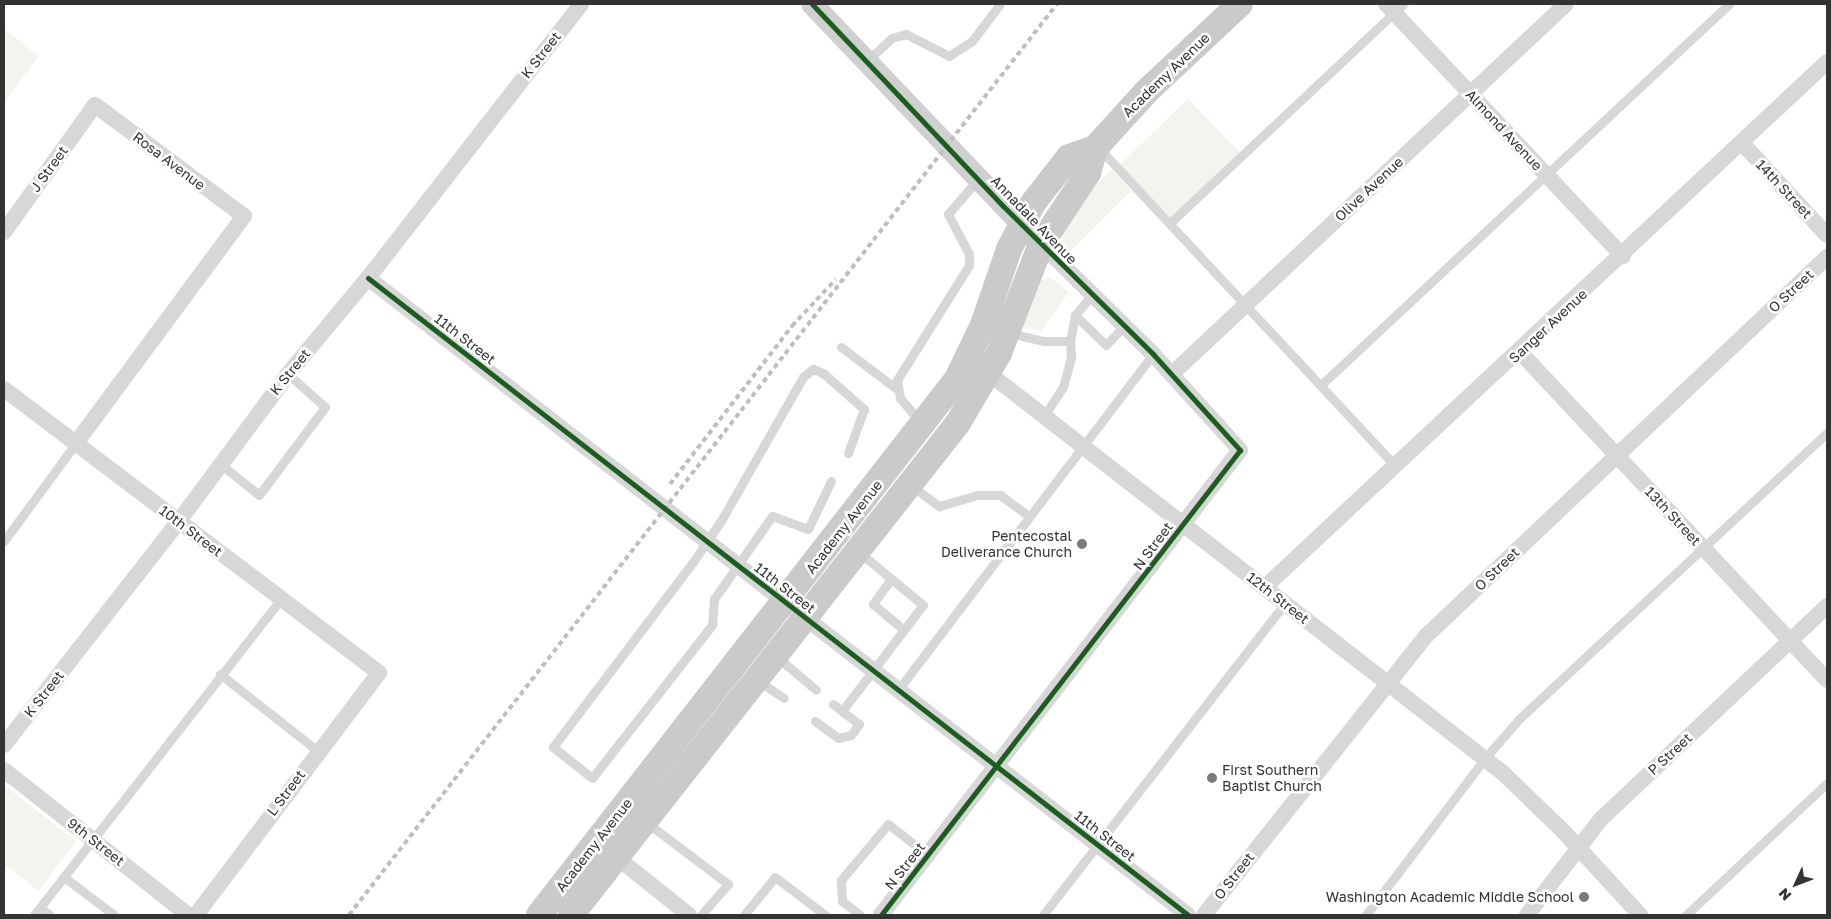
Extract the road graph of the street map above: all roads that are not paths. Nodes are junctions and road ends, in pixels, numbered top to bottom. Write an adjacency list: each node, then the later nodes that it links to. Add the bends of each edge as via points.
1 (581, 4): 23 (street, K Street)
2 (812, 4): 8 (street, Annadale Avenue)
3 (1000, 4): 8 (lane, via 972,41 949,56 906,34 892,38)
4 (1240, 4): 13 (main road, Academy Avenue, via 1147,92)
5 (1566, 4): 10 (street, Olive Avenue)
6 (1730, 4): 14 (lane)
7 (1394, 6): 10 (street, Almond Avenue); 16 (lane)
8 (867, 62): 15 (street, Annadale Avenue)
9 (1827, 62): 12 (street, Sanger Avenue)
10 (1470, 94): 14 (street, Almond Avenue); 25 (street, Olive Avenue)
11 (95, 106): 18 (street, J Street); 42 (street, Rosa Avenue, via 244,216)
12 (1742, 143): 19 (street, 14th Street); 21 (street, Sanger Avenue)
13 (1096, 147): 16 (lane); 17 (main road, Academy Avenue, via 1069,158); 20 (main road, Academy Avenue, via 1088,173)
14 (1547, 175): 21 (street, Almond Avenue); 36 (lane)
15 (978, 179): 17 (street, Annadale Avenue); 38 (lane, via 948,214 969,254 969,265 897,380)
16 (1170, 223): 25 (lane)
17 (1021, 224): 20 (street, Annadale Avenue); 33 (main road, Academy Avenue, via 1009,249)
18 (4, 232)
19 (1827, 235)
20 (1040, 244): 24 (street, Annadale Avenue); 28 (main road, Academy Avenue)
21 (1623, 256): 31 (street, Sanger Avenue)
22 (1827, 257): 46 (street, O Street)
23 (368, 278): 34 (street, K Street); 56 (street, 11th Street)
24 (1092, 296): 26 (lane); 27 (street, Annadale Avenue)
25 (1246, 305): 35 (street, Olive Avenue); 36 (lane)
26 (1075, 314): 27 (lane, via 1106,345); 29 (lane)
27 (1123, 327): 32 (street, Annadale Avenue)
28 (1007, 332): 29 (lane, via 1045,342); 33 (main road, Academy Avenue)
29 (1070, 341): 39 (lane, via 1071,358 1063,387)
30 (842, 347): 38 (lane)
31 (1520, 352): 46 (street, 13th Street); 48 (street, Sanger Avenue)
32 (1154, 354): 35 (street, Annadale Avenue); 43 (lane)
33 (979, 366): 39 (street, 12th Street); 40 (main road, Academy Avenue); 50 (main road, Academy Avenue, via 958,423)
34 (288, 374): 47 (street, K Street); 47 (lane, via 325,407 259,495)
35 (1172, 374): 44 (street, Annadale Avenue)
36 (1321, 385): 48 (lane)
37 (4, 389): 42 (street, 10th Street)
38 (898, 390): 40 (lane, via 904,405)
39 (1044, 416): 43 (street, 12th Street)
40 (923, 424): 51 (main road, via 926,431 924,445 897,483); 63 (main road, Academy Avenue)
41 (1827, 433): 57 (lane)
42 (76, 444): 53 (street, 10th Street); 55 (lane)
43 (1084, 447): 52 (lane); 54 (street, 12th Street)
44 (1240, 450): 54 (street, N Street)
45 (848, 453): 56 (lane, via 864,408 823,373 813,370 803,377)
46 (1616, 455): 57 (street, 13th Street); 75 (street, O Street, via 1426,636)
47 (219, 463): 53 (street, K Street)
48 (1396, 467): 61 (street, Sanger Avenue)
49 (832, 481): 59 (lane, via 808,529 772,516)
50 (909, 484): 51 (main road, Academy Avenue); 52 (lane, via 939,506 977,495 1000,495)
51 (890, 510): 58 (main road, Academy Avenue)
52 (1029, 516): 77 (lane)
53 (179, 521): 62 (street, 10th Street); 82 (street, K Street)
54 (1183, 525): 61 (street, 12th Street); 85 (street, N Street)
55 (4, 541)
56 (706, 542): 59 (street, 11th Street); 59 (lane, via 553,746 592,778 712,625 714,599)
57 (1704, 549): 68 (street, 13th Street); 84 (lane, via 1520,718)
58 (858, 552): 60 (lane); 66 (main road, Academy Avenue)
59 (738, 566): 63 (street, 11th Street)
60 (891, 579): 67 (lane, via 873,604); 67 (lane, via 923,605)
61 (1265, 587): 64 (street, 12th Street)
62 (281, 599): 71 (street, 10th Street); 72 (lane)
63 (785, 602): 66 (street, 11th Street); 90 (main road, Academy Avenue)
64 (1285, 603): 75 (street, 12th Street); 91 (lane)
65 (1827, 606): 68 (street, P Street)
66 (805, 618): 69 (main road, Academy Avenue); 70 (street, 11th Street)
67 (904, 630): 70 (lane)
68 (1791, 640): 74 (street, 13th Street); 92 (street, P Street, via 1600,819)
69 (774, 656): 73 (main road, Academy Avenue); 76 (lane)
70 (873, 670): 77 (street, 11th Street); 80 (lane)
71 (379, 672): 83 (street, L Street)
72 (220, 674): 83 (lane); 89 (lane)
73 (756, 679): 78 (lane); 88 (main road, Academy Avenue)
74 (1827, 680)
75 (1386, 682): 84 (street, 12th Street); 111 (street, O Street)
76 (816, 690)
77 (898, 690): 85 (street, 11th Street)
78 (784, 698)
79 (833, 704): 80 (lane)
80 (842, 711): 81 (lane, via 859,724 844,739)
81 (815, 721)
82 (4, 745)
83 (318, 751): 100 (street, L Street)
84 (1485, 758): 92 (street, 12th Street); 112 (lane)
85 (998, 767): 91 (street, 11th Street); 93 (street, N Street)
86 (4, 770): 89 (street, 9th Street)
87 (1827, 783): 115 (lane)
88 (646, 822): 94 (main road, Academy Avenue); 104 (lane, via 728,884)
89 (93, 840): 95 (lane); 99 (street, 9th Street)
90 (597, 841): 94 (street); 101 (main road, Academy Avenue)
91 (1098, 845): 109 (lane); 110 (street, 11th Street)
92 (1578, 847): 113 (street, P Street); 114 (street)
93 (928, 855): 107 (lane, via 888,824 841,880 842,901); 108 (street, N Street)
94 (617, 858): 102 (main road, Academy Avenue); 103 (street)
95 (64, 877): 96 (lane); 98 (lane)
96 (37, 911): 97 (lane)
97 (50, 915)
98 (114, 915)
99 (188, 915)
100 (196, 915)
101 (539, 915)
102 (572, 915)
103 (689, 915)
104 (701, 915)
105 (744, 915): 106 (lane, via 775,877)
106 (825, 915)
107 (860, 915)
108 (881, 915)
109 (1044, 915)
110 (1188, 915)
111 (1204, 915)
112 (1366, 915)
113 (1527, 915)
114 (1640, 915)
115 (1686, 915)

